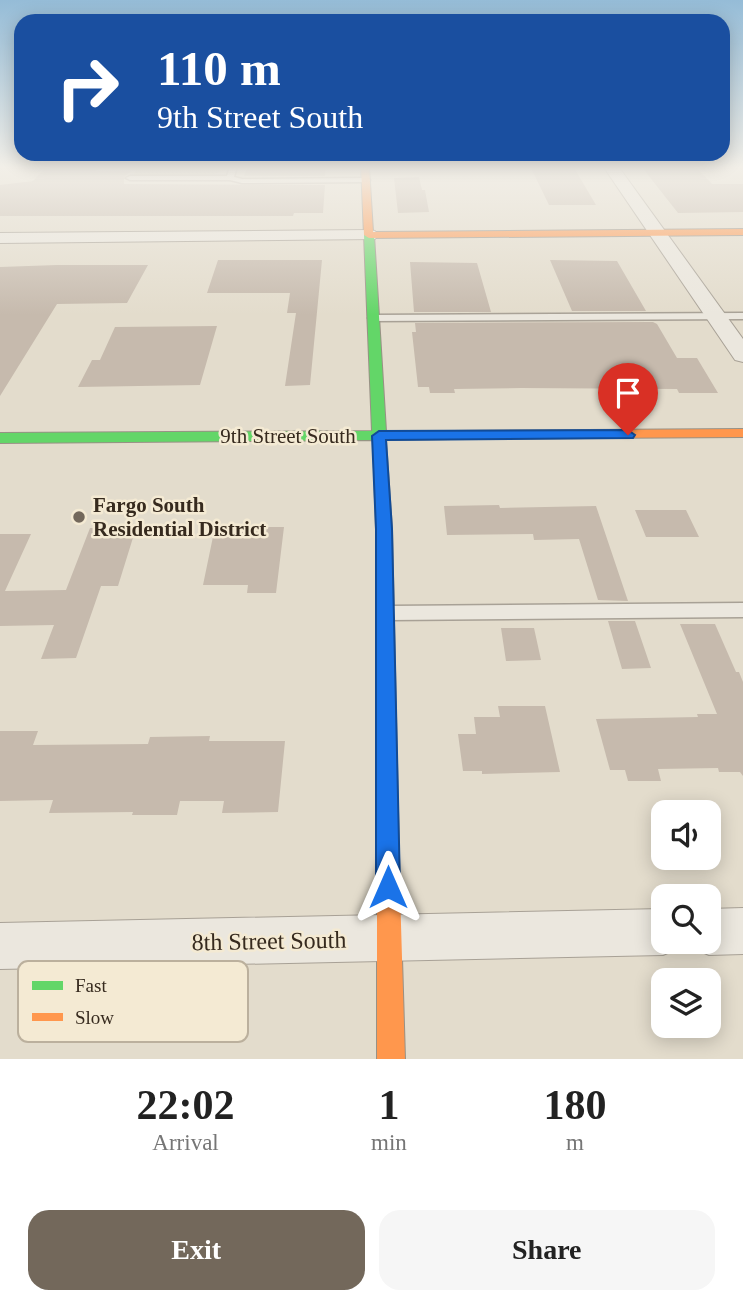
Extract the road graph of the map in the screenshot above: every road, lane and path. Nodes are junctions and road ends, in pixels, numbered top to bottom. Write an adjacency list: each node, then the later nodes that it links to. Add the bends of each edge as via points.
1 (368, 215): 5 (street)
2 (644, 215): 4 (street)
3 (743, 232): 4 (street)
4 (656, 233): 5 (street); 7 (street)
5 (369, 235): 6 (street); 9 (street)
6 (0, 238)
7 (715, 316): 8 (lane); 9 (lane); 10 (street)
8 (743, 316)
9 (373, 318): 12 (street)
10 (743, 355)
11 (743, 433): 12 (street, 9th Street South)
12 (379, 436): 13 (street, 9th Street South); 15 (street)
13 (0, 438)
14 (743, 610): 15 (lane)
15 (385, 613): 19 (street)
16 (743, 931): 18 (street)
17 (651, 932): 19 (street, 8th Street South)
18 (721, 932)
19 (388, 938): 20 (street, 8th Street South); 21 (street)
20 (0, 946)
21 (391, 1059)

